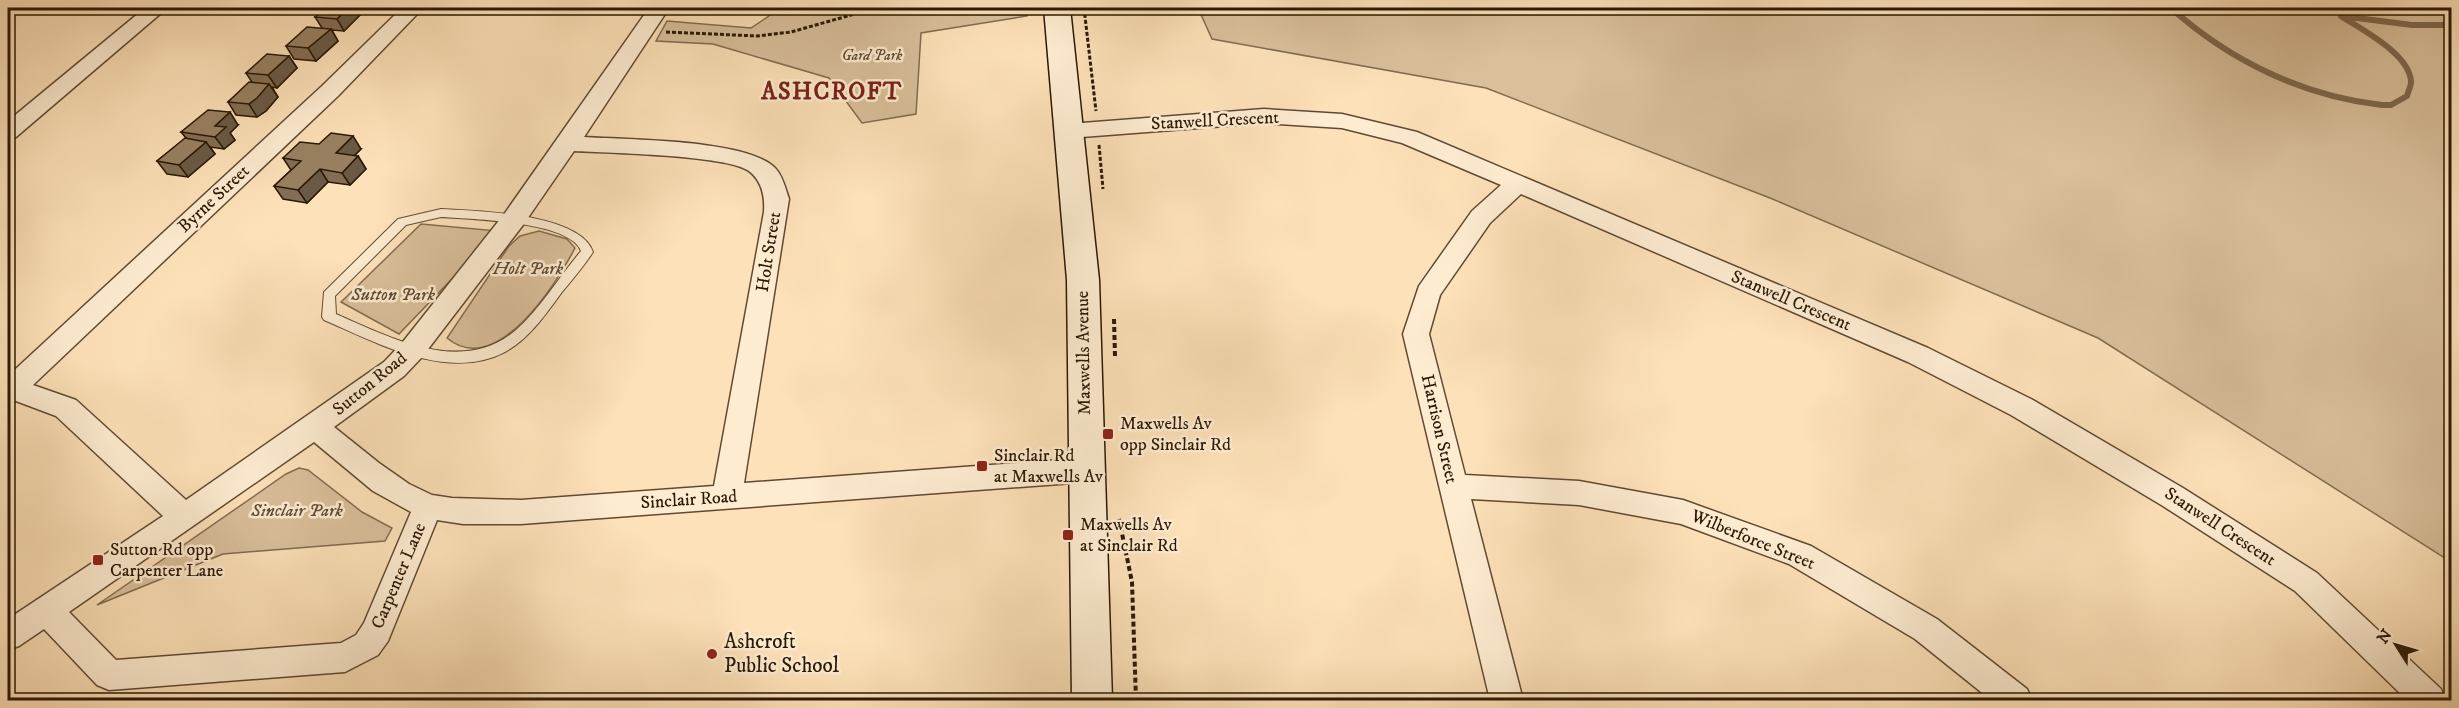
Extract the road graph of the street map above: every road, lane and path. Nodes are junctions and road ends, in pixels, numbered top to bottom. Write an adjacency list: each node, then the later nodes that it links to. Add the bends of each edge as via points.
1 (157, 8): 8 (street)
2 (413, 8): 13 (street, Byrne Street, via 330,92)
3 (659, 8): 6 (street, Sutton Road)
4 (876, 8): 6 (path, via 791,32 757,36)
5 (1057, 8): 7 (street, Maxwells Avenue)
6 (642, 31): 9 (street, Sutton Road)
7 (1069, 131): 10 (street, Stanwell Crescent, via 1264,116 1342,121 1409,137); 15 (street, Maxwells Avenue, via 1083,279)
8 (8, 132)
9 (568, 143): 11 (street, Sutton Road); 17 (street, Holt Street, via 723,154 755,164 775,188 776,213)
10 (1516, 185): 16 (street, Harrison Street, via 1481,217 1428,293 1416,334); 25 (street, Stanwell Crescent, via 1918,355 2021,407 2306,582)
11 (514, 219): 12 (street, Sutton Road); 12 (lane, via 568,233 583,242 587,252 522,333 499,351 466,358); 12 (lane, via 441,213 402,222 330,295 329,317)
12 (412, 350): 14 (street, Sutton Road, via 394,369)
13 (10, 387): 19 (street, via 66,408)
14 (315, 427): 18 (street, Sinclair Road, via 384,482); 19 (street, Sutton Road)
15 (1087, 470): 17 (street, Sinclair Road); 22 (street, Maxwells Avenue)
16 (1452, 486): 23 (street, Harrison Street); 24 (street, Wilberforce Street, via 1579,493 1683,512 1800,555 1926,629)
17 (727, 497): 18 (street, Sinclair Road, via 521,512 468,512)
18 (428, 506): 20 (street, Carpenter Lane, via 377,631 367,645 342,657 109,675)
19 (184, 517): 20 (street, Sutton Road)
20 (46, 610): 21 (street, Sutton Road)
21 (8, 636)
22 (1092, 700)
23 (1506, 700)
24 (2016, 700)
25 (2429, 700)

